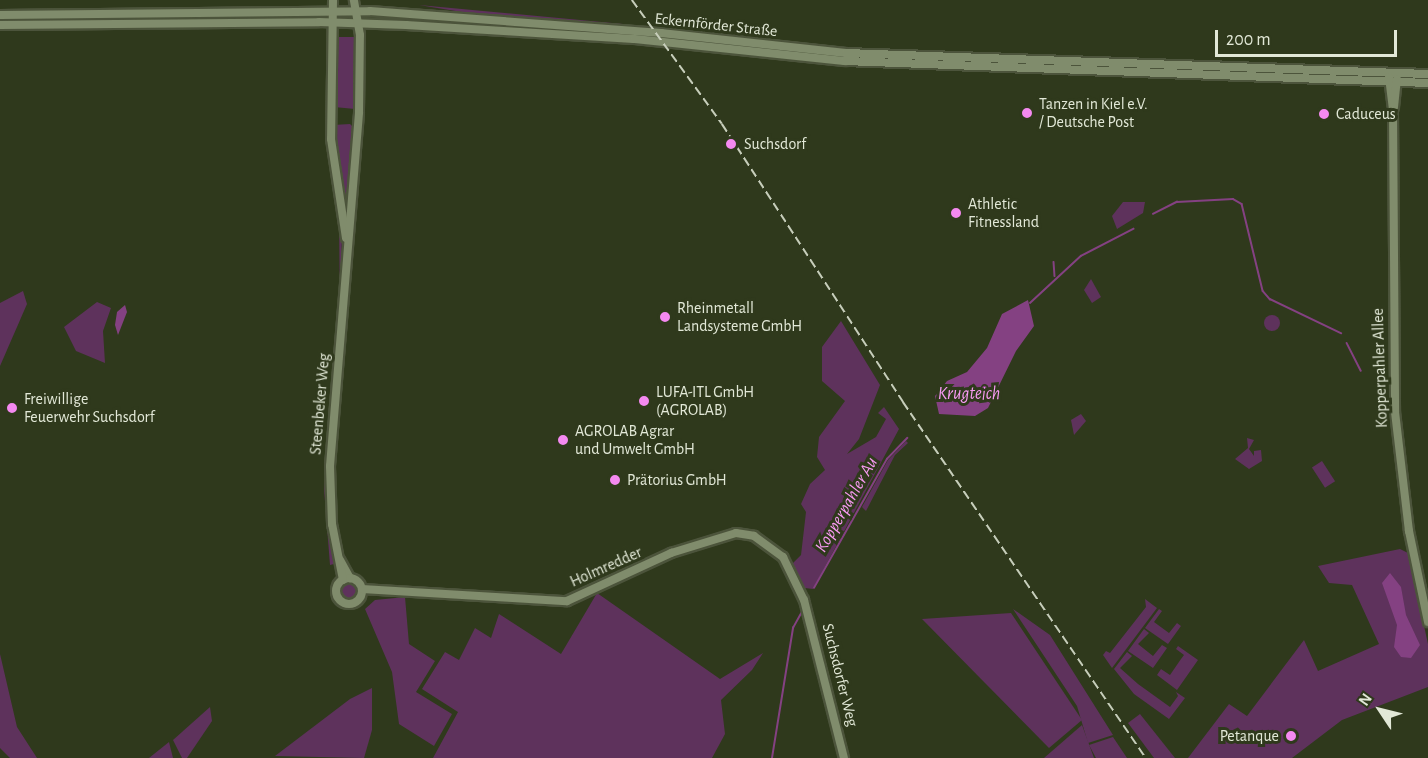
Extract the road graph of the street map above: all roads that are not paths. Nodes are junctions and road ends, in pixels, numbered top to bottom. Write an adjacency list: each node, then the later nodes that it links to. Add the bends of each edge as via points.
1 (333, 0): 3 (street, Steenbeker Weg)
2 (354, 0): 4 (street, Steenbeker Weg)
3 (334, 10): 4 (street, Eckernförder Straße); 5 (street, Eckernförder Straße); 6 (street, Steenbeker Weg)
4 (356, 11): 7 (street, Steenbeker Weg); 9 (street, Eckernförder Straße, via 643,32 846,53)
5 (0, 15)
6 (334, 23): 7 (street, Eckernförder Straße); 8 (street, Eckernförder Straße); 13 (street, Steenbeker Weg, via 331,139)
7 (359, 24): 9 (street, Eckernförder Straße, via 634,39 845,61); 13 (street, Steenbeker Weg, via 358,121)
8 (0, 25)
9 (1145, 67): 11 (street, Eckernförder Straße)
10 (1428, 74): 11 (street, Eckernförder Straße)
11 (1393, 77): 12 (street, Eckernförder Straße); 17 (street, Kopperpahler Allee, via 1395,412 1409,531)
12 (1428, 83)
13 (347, 250): 14 (street, Steenbeker Weg, via 330,466 332,524)
14 (347, 579): 15 (street, Steenbeker Weg); 15 (street, Steenbeker Weg, via 336,590 341,602 351,604)
15 (361, 593): 16 (street, Holmredder, via 567,601 671,554 736,533 754,536 778,552)
16 (804, 600): 18 (street, Suchsdorfer Weg)
17 (1428, 622)
18 (844, 758)

